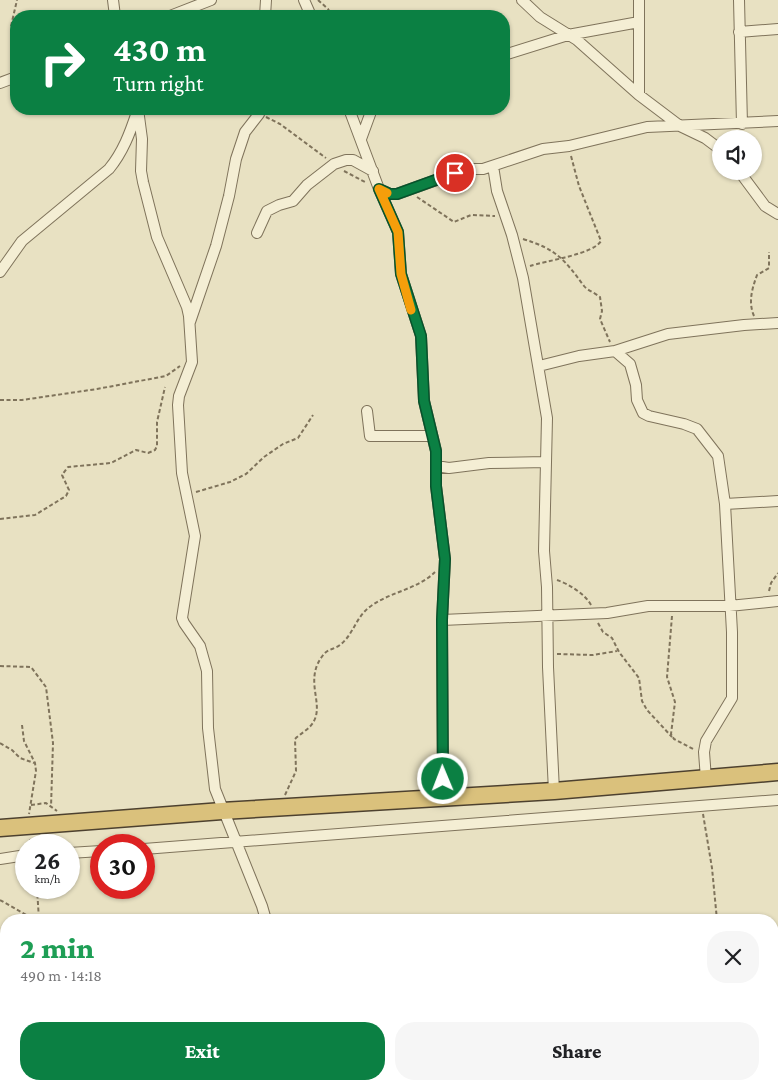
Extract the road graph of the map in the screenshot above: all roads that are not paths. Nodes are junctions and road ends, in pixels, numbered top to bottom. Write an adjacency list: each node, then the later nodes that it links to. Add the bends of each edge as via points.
1 (210, 0): 5 (street)
2 (522, 0): 9 (street)
3 (640, 0): 6 (street)
4 (738, 0): 8 (street)
5 (185, 10)
6 (639, 22): 9 (street); 11 (street)
7 (778, 30): 8 (street)
8 (739, 32): 18 (street)
9 (568, 35): 10 (street); 11 (street)
10 (510, 53)
11 (639, 95): 19 (street)
12 (136, 115): 28 (street, via 127,141 109,169 22,242)
13 (139, 115): 30 (street, via 143,182 157,237 187,307)
14 (257, 115): 30 (street, via 244,132 216,246)
15 (351, 115): 20 (street)
16 (370, 115): 20 (street)
17 (778, 121): 18 (street)
18 (742, 124): 19 (street)
19 (680, 126): 21 (street); 22 (street, via 647,127 543,149)
20 (361, 139): 23 (street)
21 (712, 143)
22 (493, 166): 25 (street, via 467,169 397,194); 32 (street, via 520,269)
23 (373, 171): 25 (street); 27 (street, via 353,160 334,164 307,185 295,200 267,211)
24 (746, 180): 26 (street, via 765,206)
25 (379, 189): 34 (street, via 398,232 401,274 421,336 424,401)
26 (778, 214)
27 (257, 233)
28 (0, 272)
29 (778, 324): 31 (street, via 668,334)
30 (188, 327): 48 (street, via 192,354 190,371 178,405 182,473 195,540 182,618 200,646 208,670 208,728 213,782)
31 (615, 351): 32 (street); 38 (street, via 632,367 637,400 643,413 697,429 715,450 719,457)
32 (539, 366): 35 (street, via 547,418)
33 (366, 411): 34 (street, via 370,436)
34 (431, 436): 36 (street)
35 (546, 462): 36 (street); 41 (street)
36 (436, 466): 42 (street, via 445,559)
37 (778, 501): 38 (street)
38 (724, 504): 40 (street)
39 (778, 601): 40 (street)
40 (729, 606): 41 (street); 44 (street, via 732,698 706,741)
41 (546, 614): 42 (street); 45 (street)
42 (442, 620): 46 (street)
43 (778, 772): 44 (highway)
44 (706, 779): 45 (highway)
45 (554, 791): 46 (highway)
46 (444, 798): 48 (highway)
47 (778, 800): 50 (street)
48 (222, 811): 49 (highway); 50 (street)
49 (0, 828)
50 (236, 843): 51 (street); 54 (street)
51 (155, 848)
52 (15, 857): 53 (street)
53 (0, 859)
54 (264, 914)

